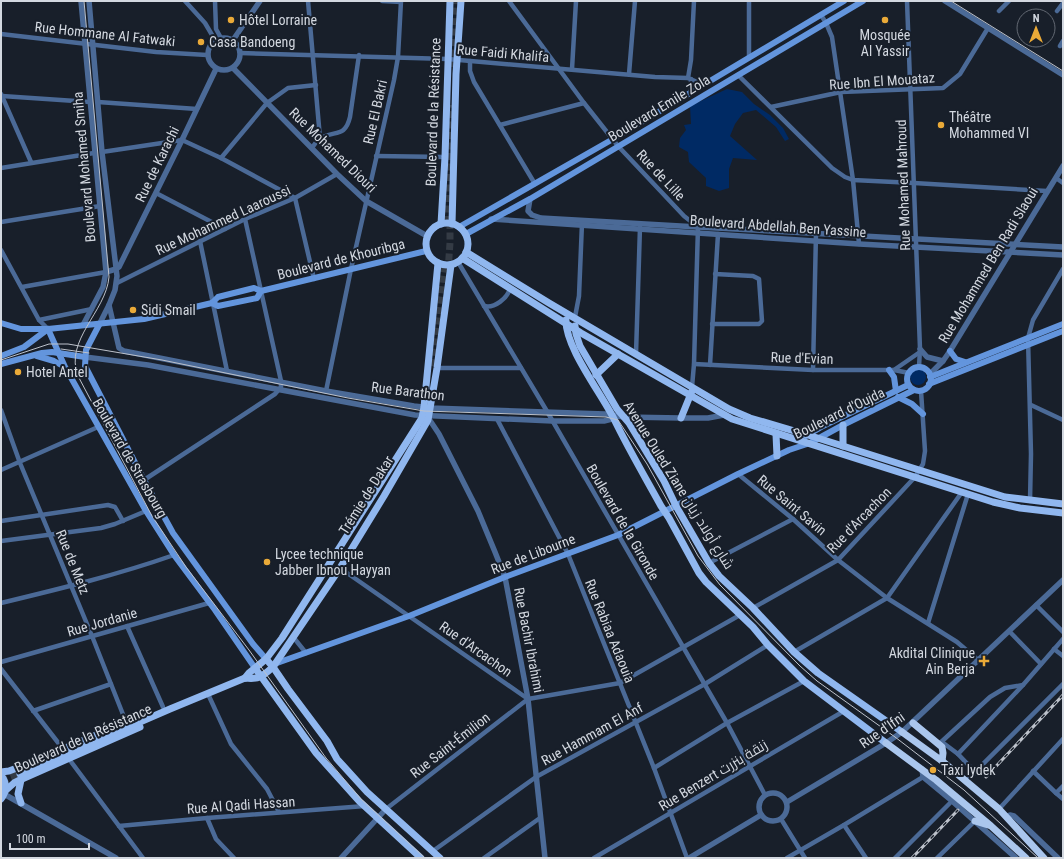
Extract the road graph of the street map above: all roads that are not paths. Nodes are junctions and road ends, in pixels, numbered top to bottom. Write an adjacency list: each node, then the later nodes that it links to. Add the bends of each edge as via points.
1 (81, 1): 31 (street, Boulevard Mohamed Smiha)
2 (88, 1): 32 (street, Boulevard Mohamed Smiha)
3 (185, 1): 28 (street)
4 (215, 1): 28 (street)
5 (260, 1): 29 (street)
6 (308, 1): 35 (street)
7 (382, 1): 20 (street)
8 (450, 1): 40 (main road, Boulevard de la Résistance)
9 (461, 1): 41 (main road, Boulevard de la Résistance)
10 (509, 1): 44 (street, Rue de Lille)
11 (576, 1): 46 (street)
12 (635, 1): 47 (street)
13 (694, 1): 50 (street)
14 (749, 1): 39 (street)
15 (844, 1): 24 (main road, Boulevard Emile Zola)
16 (863, 1): 25 (main road, Boulevard Emile Zola)
17 (907, 1): 53 (street, Rue Mohamed Mahroud)
18 (945, 1): 26 (street)
19 (1009, 1): 22 (street)
20 (401, 2): 38 (street, Rue El Bakri)
21 (1063, 3): 23 (street)
22 (999, 11)
23 (1057, 11)
24 (821, 15): 25 (street); 39 (main road, Boulevard Emile Zola)
25 (826, 23): 48 (main road, Boulevard Emile Zola); 55 (street, via 832,37)
26 (988, 28): 49 (street); 53 (street, Rue Ibn El Mouataz, via 960,74 952,82 943,88)
27 (1, 34): 31 (street, Rue Hommane Al Fatwaki)
28 (218, 39): 29 (street); 37 (street, via 209,47)
29 (233, 40): 34 (street)
30 (1063, 42): 33 (street)
31 (84, 43): 32 (street, Rue Hommane Al Fatwaki); 57 (street, Boulevard Mohamed Smiha)
32 (92, 43): 37 (street, Rue Hommane Al Fatwaki); 58 (street, Boulevard Mohamed Smiha)
33 (1060, 46)
34 (240, 53): 35 (street, Rue Faidi Khalifa); 43 (street)
35 (313, 54): 36 (street, Rue Faidi Khalifa); 52 (street)
36 (359, 55): 38 (street, Rue Faidi Khalifa); 64 (street, via 347,126 337,134)
37 (207, 56): 45 (street)
38 (398, 57): 40 (street, Rue Faidi Khalifa); 71 (street, Rue El Bakri)
39 (749, 58): 51 (main road, Boulevard Emile Zola)
40 (448, 59): 41 (street, Rue Faidi Khalifa); 72 (main road, Boulevard de la Résistance)
41 (457, 60): 42 (street, Rue Faidi Khalifa); 94 (main road, Boulevard de la Résistance)
42 (470, 61): 44 (street, Rue Faidi Khalifa); 63 (street, via 474,82)
43 (233, 68): 45 (street); 59 (street, Rue Mohamed Diouri)
44 (558, 68): 46 (street, Rue Faidi Khalifa); 60 (street, Rue de Lille)
45 (216, 69): 62 (street, Rue de Karachi)
46 (572, 69): 47 (street, Rue Faidi Khalifa)
47 (630, 74): 50 (street, Rue Faidi Khalifa)
48 (738, 75): 61 (street); 67 (main road, Boulevard Emile Zola)
49 (1063, 75)
50 (690, 78): 51 (street, Rue Faidi Khalifa); 54 (street)
51 (704, 84): 54 (main road, Boulevard Emile Zola)
52 (316, 85): 59 (street, via 288,88); 64 (street)
53 (910, 90): 55 (street, Rue Ibn El Mouataz); 80 (street, Rue Mohamed Mahroud)
54 (691, 92): 65 (main road, Boulevard Emile Zola)
55 (841, 92): 61 (street, Rue Ibn El Mouataz); 79 (street)
56 (1, 95): 57 (street); 74 (street)
57 (90, 102): 70 (street, Boulevard Mohamed Smiha)
58 (98, 102): 62 (street); 69 (street, Boulevard Mohamed Smiha)
59 (267, 103): 68 (street, Rue Mohamed Diouri); 73 (street)
60 (584, 103): 63 (street); 65 (street, Rue de Lille)
61 (771, 107): 79 (street, via 832,168)
62 (197, 109): 66 (street, Rue de Karachi)
63 (500, 125): 82 (street)
64 (320, 138): 68 (street)
65 (613, 139): 67 (street, Rue de Lille); 82 (main road, Boulevard Emile Zola)
66 (182, 140): 69 (street); 73 (street); 84 (street, Rue de Karachi)
67 (618, 146): 86 (main road, Boulevard Emile Zola); 98 (street, Rue de Lille)
68 (312, 148): 77 (street, Rue Mohamed Diouri)
69 (102, 152): 117 (street, Boulevard Mohamed Smiha)
70 (94, 153): 74 (street); 88 (street, Boulevard Mohamed Smiha)
71 (376, 156): 72 (street); 87 (street, Rue El Bakri)
72 (445, 157): 93 (main road, Boulevard de la Résistance)
73 (221, 158): 85 (street)
74 (31, 162): 76 (street)
75 (1063, 166): 78 (street, Rue Mohammed Ben Radi Slaoui)
76 (1, 168)
77 (337, 174): 85 (street, Rue Mohammed Laaroussi); 87 (street, Rue Mohamed Diouri)
78 (1056, 178): 81 (street); 83 (street, Rue Mohammed Ben Radi Slaoui)
79 (852, 180): 80 (street); 103 (street)
80 (914, 183): 83 (street); 104 (street, Rue Mohamed Mahroud)
81 (1063, 183)
82 (535, 184): 96 (main road, Boulevard Emile Zola)
83 (1047, 191): 109 (street, Rue Mohammed Ben Radi Slaoui)
84 (156, 193): 97 (street); 118 (street, Rue de Karachi)
85 (295, 198): 89 (street, Rue Mohammed Laaroussi); 128 (street)
86 (530, 199): 90 (main road, Boulevard Emile Zola); 92 (street, Boulevard Abdellah Ben Yassine, via 528,210 534,216)
87 (366, 201): 102 (street, Rue Mohamed Diouri); 124 (street, Rue El Bakri)
88 (100, 206): 91 (street); 126 (street, Boulevard Mohamed Smiha)
89 (245, 219): 97 (street, Rue Mohammed Laaroussi); 132 (street)
90 (490, 219): 92 (street, Boulevard Abdellah Ben Yassine); 100 (main road, Boulevard Emile Zola)
91 (1, 222)
92 (582, 222): 95 (street, Boulevard Abdellah Ben Yassine); 138 (street)
93 (441, 224): 94 (main road); 102 (main road, via 433,228)
94 (452, 224): 96 (main road)
95 (640, 226): 98 (street, Boulevard Abdellah Ben Yassine); 155 (street)
96 (460, 227): 100 (main road)
97 (225, 229): 105 (street, Rue Mohammed Laaroussi)
98 (698, 230): 99 (street, Boulevard Abdellah Ben Yassine); 101 (street, Boulevard Abdellah Ben Yassine); 163 (street)
99 (816, 233): 103 (street, Boulevard Abdellah Ben Yassine); 106 (street)
100 (466, 234): 115 (main road)
101 (718, 234): 106 (street, Boulevard Abdellah Ben Yassine); 127 (street)
102 (427, 236): 114 (main road)
103 (858, 236): 104 (street, Boulevard Abdellah Ben Yassine); 108 (street)
104 (916, 238): 107 (street, Boulevard Abdellah Ben Yassine); 110 (street, Rue Mohamed Mahroud)
105 (200, 241): 129 (street, Rue Mohammed Laaroussi); 133 (street)
106 (815, 241): 108 (street, Boulevard Abdellah Ben Yassine); 169 (street)
107 (987, 242): 109 (street, Boulevard Abdellah Ben Yassine); 113 (street)
108 (859, 244): 110 (street, Boulevard Abdellah Ben Yassine)
109 (1016, 244): 111 (street, Boulevard Abdellah Ben Yassine); 116 (street, Rue Mohammed Ben Radi Slaoui)
110 (917, 247): 113 (street, Boulevard Abdellah Ben Yassine); 151 (street, Rue Mohamed Mahroud)
111 (1063, 247)
112 (1, 250): 130 (street, Boulevard de Strasbourg)
113 (987, 250): 116 (street, Boulevard Abdellah Ben Yassine)
114 (426, 251): 121 (main road); 124 (main road, Boulevard de Khouribga)
115 (466, 252): 120 (main road); 137 (main road)
116 (1011, 252): 119 (street, Boulevard Abdellah Ben Yassine); 152 (street, Rue Mohammed Ben Radi Slaoui)
117 (114, 254): 118 (street); 123 (street, Boulevard Mohamed Smiha)
118 (124, 255): 123 (street, Rue de Karachi)
119 (1063, 255)
120 (460, 260): 122 (main road); 131 (main road); 135 (street, Boulevard de la Gironde)
121 (438, 263): 122 (main road); 187 (main road, Boulevard de la Résistance)
122 (451, 265): 167 (main road, Boulevard de la Résistance)
123 (116, 269): 126 (street); 129 (street, Boulevard Mohamed Smiha)
124 (351, 269): 128 (main road, Boulevard de Khouribga); 180 (street, Rue El Bakri)
125 (1063, 269): 150 (street, via 1033,320)
126 (106, 272): 130 (street); 136 (street, Boulevard Mohamed Smiha, via 103,288)
127 (715, 274): 144 (street); 144 (street, via 753,276 759,279 762,321 752,325)
128 (314, 279): 132 (main road, Boulevard de Khouribga)
129 (117, 283): 134 (street, Boulevard Mohamed Smiha)
130 (22, 287): 139 (street, Boulevard de Strasbourg)
131 (510, 288): 135 (street, via 507,295 495,305); 140 (main road)
132 (261, 291): 133 (main road, Boulevard de Khouribga, via 254,288 218,297); 133 (main road, Boulevard de Khouribga, via 257,298 218,306); 175 (street)
133 (212, 302): 142 (main road, Boulevard de Khouribga, via 144,319); 171 (street)
134 (110, 305): 142 (street); 143 (street)
135 (484, 306): 168 (street, Boulevard de la Gironde)
136 (92, 309): 139 (street); 146 (street, Boulevard Mohamed Smiha)
137 (566, 312): 138 (main road); 140 (main road, Avenue Ouled Ziane شارع أولاد زيان)
138 (575, 318): 147 (main road, Avenue Ouled Ziane شارع أولاد زيان); 155 (main road)
139 (39, 320): 148 (street, Boulevard de Strasbourg)
140 (566, 322): 147 (main road); 193 (main road, Avenue Ouled Ziane شارع أولاد زيان, via 567,334)
141 (1, 323): 148 (main road, Boulevard de Khouribga, via 21,329)
142 (114, 323): 143 (main road, Boulevard de Khouribga); 171 (street, Rue Barathon, via 117,344 121,350)
143 (99, 324): 146 (main road, Boulevard de Khouribga); 158 (main road, via 88,343)
144 (712, 324): 164 (street)
145 (1063, 324): 150 (main road)
146 (83, 325): 148 (main road, Boulevard de Khouribga)
147 (575, 328): 154 (main road); 173 (main road, Avenue Ouled Ziane شارع أولاد زيان, via 580,346)
148 (48, 329): 153 (main road, Boulevard de Strasbourg); 156 (main road, via 24,348)
149 (1063, 331): 150 (main road)
150 (1028, 341): 161 (main road); 186 (street)
151 (920, 350): 159 (street, via 927,357); 166 (street, Rue Mohamed Mahroud); 170 (street)
152 (950, 351): 159 (street, Rue Mohammed Ben Radi Slaoui); 160 (main road, via 956,359)
153 (58, 352): 157 (main road); 158 (main road); 165 (main road, Boulevard de Strasbourg)
154 (618, 354): 173 (main road); 184 (main road)
155 (636, 354): 178 (main road)
156 (1, 356)
157 (33, 356): 162 (main road); 165 (main road, via 54,360)
158 (85, 357): 179 (street, via 148,365); 214 (main road, Boulevard de Strasbourg, via 85,366)
159 (943, 361): 174 (street, Rue Mohammed Ben Radi Slaoui)
160 (965, 362): 161 (main road); 174 (main road)
161 (972, 363): 177 (main road)
162 (1, 364)
163 (694, 364): 164 (street, Rue d'Evian); 178 (street)
164 (710, 365): 169 (street, Rue d'Evian)
165 (65, 367): 200 (main road, Boulevard de Strasbourg)
166 (919, 367): 172 (main road); 174 (main road)
167 (437, 368): 168 (street); 187 (main road, Boulevard de la Résistance)
168 (521, 368): 189 (street, Boulevard de la Gironde)
169 (813, 370): 170 (street, Rue d'Evian)
170 (891, 370): 172 (street, Rue d'Evian); 183 (main road)
171 (227, 371): 175 (street, Rue Barathon)
172 (909, 373): 176 (main road)
173 (596, 375): 194 (main road, Avenue Ouled Ziane شارع أولاد زيان)
174 (930, 375): 177 (main road)
175 (281, 381): 179 (street); 180 (street, Rue Barathon)
176 (908, 384): 181 (main road); 183 (main road, Boulevard d'Oujda)
177 (929, 384): 182 (main road)
178 (692, 387): 184 (main road); 202 (main road, via 750,418)
179 (279, 390): 192 (street); 214 (street)
180 (326, 390): 187 (street, Rue Barathon)
181 (914, 390): 182 (main road); 185 (main road, Boulevard d'Oujda)
182 (921, 390): 190 (street)
183 (896, 391): 202 (main road, Boulevard d'Oujda)
184 (690, 395): 191 (main road); 195 (main road)
185 (898, 397): 190 (main road, via 912,404); 199 (main road, Boulevard d'Oujda)
186 (1031, 405): 197 (street); 216 (street)
187 (427, 407): 189 (street, Rue Barathon); 192 (main road, Boulevard de la Résistance)
188 (1, 410): 209 (street, Rue de Metz)
189 (548, 413): 193 (street, Rue Barathon); 198 (street, Boulevard de la Gironde)
190 (923, 414): 211 (street, via 925,451)
191 (724, 415): 195 (street); 201 (main road)
192 (427, 417): 196 (street); 233 (main road, Boulevard de la Résistance, via 395,478); 234 (street, Rue Bachir Ibrahimi, via 439,434 478,511); 249 (main road, Boulevard de la Résistance)
193 (612, 417): 194 (street); 198 (street, via 604,421); 220 (main road, Avenue Ouled Ziane شارع أولاد زيان)
194 (624, 417): 195 (street); 218 (main road, Avenue Ouled Ziane شارع أولاد زيان, via 664,481)
195 (681, 418)
196 (497, 419): 198 (street); 229 (street, Rue Rabiaa Adaouia)
197 (1063, 420)
198 (552, 421): 227 (street, Boulevard de la Gironde)
199 (843, 425): 203 (main road, Boulevard d'Oujda); 206 (main road)
200 (98, 427): 209 (street); 219 (main road, Boulevard de Strasbourg)
201 (776, 434): 204 (main road); 208 (main road)
202 (808, 435): 203 (main road); 204 (main road, Boulevard d'Oujda)
203 (818, 438): 205 (main road, Boulevard d'Oujda); 206 (main road)
204 (800, 441): 205 (main road); 207 (main road, Boulevard d'Oujda)
205 (810, 443): 207 (main road, Boulevard d'Oujda); 213 (main road)
206 (843, 446): 211 (main road)
207 (789, 450): 208 (main road, Rue de Libourne)
208 (777, 456): 212 (main road, Rue de Libourne)
209 (20, 463): 210 (street); 222 (street, Rue de Metz)
210 (1, 470)
211 (920, 470): 213 (street, Rue d'Arcachon); 216 (main road, via 1005,497)
212 (738, 474): 218 (main road, Rue de Libourne); 223 (street, Rue Saint Savin)
213 (915, 478): 215 (main road); 231 (street, Rue d'Arcachon)
214 (144, 480): 258 (main road, Boulevard de Strasbourg, via 173,533)
215 (965, 493): 221 (main road, via 1020,508); 237 (street); 244 (street)
216 (1030, 500): 217 (main road)
217 (1063, 504)
218 (676, 506): 220 (main road, Rue de Libourne); 232 (main road, Avenue Ouled Ziane شارع أولاد زيان)
219 (146, 511): 225 (street); 230 (main road, Boulevard de Strasbourg)
220 (665, 512): 227 (main road, Rue de Libourne); 242 (main road, Avenue Ouled Ziane شارع أولاد زيان, via 702,578)
221 (1063, 513)
222 (42, 514): 224 (street); 225 (street, via 111,505 116,508); 226 (street, Rue de Metz)
223 (793, 519): 231 (street, Rue Saint Savin); 232 (street)
224 (1, 521)
225 (123, 521): 226 (street, via 101,528)
226 (50, 534): 228 (street); 236 (street, Rue de Metz)
227 (618, 535): 229 (main road, Rue de Libourne); 253 (street, Boulevard de la Gironde)
228 (1, 541)
229 (568, 554): 234 (main road, Rue de Libourne); 268 (street, Rue Rabiaa Adaouia)
230 (174, 555): 236 (street); 238 (main road, Boulevard de Strasbourg)
231 (838, 560): 237 (street, Rue Saint Savin); 241 (street, Rue d'Arcachon)
232 (709, 563): 241 (main road, Avenue Ouled Ziane شارع أولاد زيان, via 724,582)
233 (340, 568): 243 (street, Rue d'Arcachon); 251 (main road, Boulevard de la Résistance)
234 (505, 577): 243 (main road, Rue de Libourne); 274 (street, Rue Bachir Ibrahimi)
235 (1063, 580): 240 (street, Rue d'Ifni)
236 (71, 586): 239 (street); 248 (street, Rue de Metz)
237 (887, 598): 244 (street, Rue Saint Savin); 255 (street)
238 (209, 602): 245 (street, Rue Jordanie); 263 (main road, Boulevard de Strasbourg)
239 (1, 603)
240 (1036, 605): 246 (street, Rue d'Ifni); 247 (street)
241 (753, 608): 255 (main road, Avenue Ouled Ziane شارع أولاد زيان)
242 (740, 615): 252 (main road, Avenue Ouled Ziane شارع أولاد زيان); 253 (street)
243 (409, 616): 256 (main road, Rue de Libourne); 274 (street, Rue d'Arcachon)
244 (928, 623): 259 (street, Rue Saint Savin)
245 (127, 626): 248 (street, Rue Jordanie); 275 (street)
246 (1009, 631): 259 (street, Rue d'Ifni); 261 (street)
247 (1063, 632)
248 (92, 636): 260 (street, Rue Jordanie); 269 (street, Rue de Metz)
249 (282, 638): 251 (main road, Trémie de Dakar, via 299,617 412,441 296,627); 258 (main road, Boulevard de la Résistance)
250 (1063, 639): 254 (street)
251 (292, 640): 256 (street); 262 (main road, Boulevard de la Résistance)
252 (768, 645): 267 (main road, Avenue Ouled Ziane شارع أولاد زيان); 270 (street, Rue Hammam El Anf)
253 (683, 648): 268 (street); 270 (street, Boulevard de la Gironde)
254 (1054, 649): 257 (street); 261 (street)
255 (794, 652): 282 (main road, Avenue Ouled Ziane شارع أولاد زيان, via 818,673)
256 (306, 653): 262 (main road, Rue de Libourne)
257 (1063, 656)
258 (266, 659): 262 (main road); 263 (main road, Boulevard de la Résistance)
259 (978, 660): 281 (street, Rue d'Ifni)
260 (1, 662)
261 (1041, 664): 272 (street)
262 (275, 665): 265 (main road, Boulevard de la Résistance); 308 (main road, via 288,690 327,741 337,759)
263 (255, 668): 265 (main road); 266 (main road, Boulevard de la Résistance)
264 (1, 669): 276 (street)
265 (262, 677): 266 (main road, Boulevard de la Résistance, via 254,680); 307 (main road, via 316,753)
266 (245, 678): 273 (main road, Boulevard de la Résistance)
267 (804, 681): 277 (main road, Avenue Ouled Ziane شارع أولاد زيان); 280 (street)
268 (620, 683): 274 (street); 279 (street, Rue Rabiaa Adaouia)
269 (111, 684): 276 (street); 278 (street, Rue de Metz)
270 (704, 684): 279 (street, Rue Hammam El Anf); 280 (street, Boulevard de la Gironde)
271 (1063, 684): 294 (street)
272 (1023, 685): 285 (street, via 1005,688 990,697); 287 (street)
273 (208, 694): 275 (main road, Boulevard de la Résistance); 310 (street, via 231,744 267,789)
274 (528, 699): 297 (street, Rue Bachir Ibrahimi); 308 (street, Rue Saint-Émilion)
275 (166, 708): 278 (main road, Boulevard de la Résistance); 288 (main road, Boulevard de la Résistance, via 169,714); 296 (main road)
276 (33, 711): 286 (street)
277 (844, 711): 284 (main road, Avenue Ouled Ziane شارع أولاد زيان); 290 (street, Rue Benzert زنقة بنزرت)
278 (126, 722): 286 (main road, Boulevard de la Résistance)
279 (635, 722): 291 (street, Rue Rabiaa Adaouia); 297 (street, Rue Hammam El Anf)
280 (727, 723): 290 (street, Boulevard de la Gironde); 291 (street)
281 (913, 723): 282 (street, Rue d'Ifni); 285 (highway)
282 (902, 732): 284 (street, Rue d'Ifni); 289 (highway, Avenue Ouled Ziane شارع أولاد زيان)
283 (1063, 739): 292 (street)
284 (886, 743): 293 (highway); 305 (street, Rue d'Ifni)
285 (940, 743): 287 (street); 289 (highway, via 943,749)
286 (63, 749): 295 (main road, Boulevard de la Résistance)
287 (958, 754): 294 (street)
288 (69, 759): 296 (main road, Boulevard de la Résistance); 320 (street)
289 (942, 760): 298 (highway, Avenue Ouled Ziane شارع أولاد زيان)
290 (750, 766): 302 (street, Boulevard de la Gironde); 311 (street, Rue Benzert زنقة بنزرت)
291 (654, 768): 311 (street, Rue Rabiaa Adaouia)
292 (1033, 771): 300 (street); 309 (street)
293 (922, 773): 304 (street); 319 (street); 321 (highway, via 936,780)
294 (976, 773): 298 (street)
295 (1, 774): 301 (main road, via 5,782)
296 (20, 777): 301 (main road, Boulevard de la Résistance); 306 (main road, via 18,794)
297 (536, 777): 316 (street, Rue Bachir Ibrahimi); 323 (street, Rue Hammam El Anf)
298 (966, 782): 309 (highway, Avenue Ouled Ziane شارع أولاد زيان)
299 (1063, 786): 300 (street)
300 (1056, 793): 303 (street)
301 (3, 794): 306 (street)
302 (765, 795): 305 (street, via 780,794); 312 (street, via 759,804)
303 (1063, 799)
304 (952, 801): 318 (street); 338 (street)
305 (787, 802): 317 (street, via 787,812)
306 (21, 803): 325 (street)
307 (365, 806): 310 (street, Rue Al Qadi Hassan); 313 (main road)
308 (386, 809): 313 (street); 323 (main road)
309 (999, 809): 314 (highway, Avenue Ouled Ziane شارع أولاد زيان)
310 (279, 812): 315 (street, Rue Al Qadi Hassan)
311 (670, 813): 333 (street, Rue Benzert زنقة بنزرت); 334 (street, Rue Rabiaa Adaouia)
312 (761, 815): 317 (street, via 770,821); 334 (street)
313 (377, 817): 328 (street); 329 (main road)
314 (1006, 817): 342 (highway, Avenue Ouled Ziane شارع أولاد زيان); 343 (street, via 1014,816)
315 (207, 818): 320 (street, Rue Al Qadi Hassan); 327 (street, via 216,839)
316 (540, 818): 331 (street); 332 (street, Rue Bachir Ibrahimi)
317 (781, 819): 322 (street)
318 (975, 821): 321 (highway); 324 (street); 340 (street)
319 (844, 825): 322 (street); 337 (street)
320 (119, 826): 326 (street)
321 (991, 826): 341 (highway)
322 (800, 850): 335 (street); 336 (street)
323 (433, 851): 330 (main road)
324 (939, 856): 339 (street)
325 (116, 858)
326 (143, 858)
327 (234, 858)
328 (341, 858)
329 (421, 858)
330 (440, 858)
331 (484, 858)
332 (545, 858)
333 (594, 858)
334 (688, 858)
335 (787, 858)
336 (805, 858)
337 (866, 858)
338 (895, 858)
339 (945, 858)
340 (1016, 858)
341 (1026, 858)
342 (1044, 858)
343 (1058, 858)

